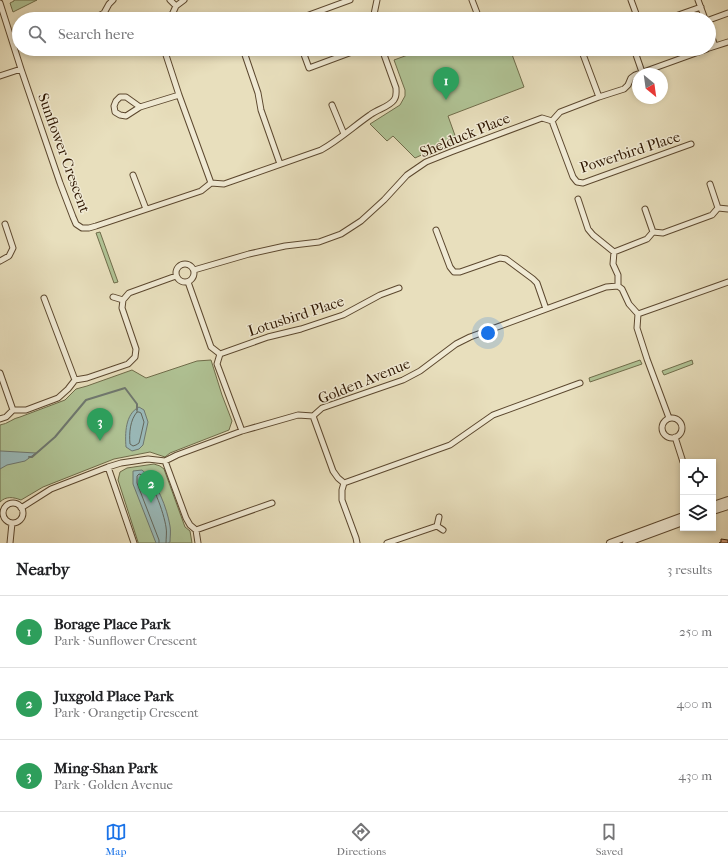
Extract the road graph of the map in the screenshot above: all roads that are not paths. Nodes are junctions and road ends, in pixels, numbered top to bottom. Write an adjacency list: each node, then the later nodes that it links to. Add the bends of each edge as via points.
1 (113, 0): 12 (street)
2 (170, 0): 10 (street)
3 (184, 0): 10 (street)
4 (350, 0): 14 (street)
5 (377, 0): 15 (street)
6 (472, 0): 16 (street)
7 (631, 0): 17 (street)
8 (698, 0): 11 (street)
9 (0, 3): 22 (street, Sunflower Crescent)
10 (176, 6): 13 (street)
11 (701, 7): 18 (street); 19 (street)
12 (106, 12)
13 (173, 12)
14 (317, 12)
15 (374, 12)
16 (477, 12)
17 (635, 12)
18 (687, 12)
19 (703, 12)
20 (728, 13): 21 (street)
21 (716, 17)
22 (12, 41)
23 (728, 42): 24 (street)
24 (716, 46)
25 (17, 56): 36 (street, Sunflower Crescent)
26 (166, 56): 39 (street)
27 (245, 56): 46 (street)
28 (305, 56): 29 (street, via 309,68)
29 (339, 56)
30 (385, 56): 44 (street, Sunflower Crescent, via 396,88 396,98)
31 (583, 56): 40 (street)
32 (636, 56): 34 (street)
33 (688, 56): 35 (street)
34 (641, 68)
35 (653, 68)
36 (21, 69): 37 (street); 52 (street, Sunflower Crescent, via 76,224 82,228 89,228)
37 (0, 76)
38 (632, 77): 40 (street, via 624,89)
39 (178, 95): 42 (street); 48 (street)
40 (598, 97): 43 (street, via 560,112)
41 (332, 105): 44 (street)
42 (140, 107): 42 (street, via 126,116 120,116 115,112 114,106 120,97 126,97)
43 (552, 121): 45 (street, Powerbird Place, via 573,177 577,182 583,183); 60 (street, Shelduck Place, via 542,118 426,162 407,175 361,221 341,234 319,242 285,246)
44 (344, 134): 46 (street, Sunflower Crescent, via 322,150)
45 (691, 144)
46 (280, 164): 48 (street, Sunflower Crescent, via 224,184)
47 (133, 175): 52 (street)
48 (211, 183): 52 (street, Sunflower Crescent, via 201,191)
49 (710, 184): 51 (street)
50 (578, 199): 58 (street, via 588,229)
51 (718, 208): 54 (street); 57 (street, via 712,215 704,218 663,233)
52 (146, 209)
53 (645, 209): 57 (street)
54 (728, 209)
55 (5, 224): 59 (street, via 13,248 9,256)
56 (436, 230): 69 (street, via 454,272 500,258 506,259 534,279)
57 (653, 232): 58 (street, via 647,238)
58 (614, 252): 64 (street)
59 (0, 261)
60 (194, 270): 61 (street, via 182,264 177,268); 62 (street, via 193,279)
61 (176, 276): 62 (street, via 179,281); 68 (street, via 129,293)
62 (188, 282): 71 (street, via 211,347)
63 (728, 282): 70 (street)
64 (618, 286): 69 (street, Golden Avenue, via 606,287); 70 (street, via 622,289 628,304)
65 (399, 288): 71 (street, Lotusbird Place, via 343,315)
66 (113, 297): 68 (street)
67 (44, 298): 73 (street)
68 (123, 300): 73 (street, via 122,308 136,349 135,357 128,364)
69 (546, 309): 76 (street, Golden Avenue, via 470,337 403,380 322,408)
70 (638, 314): 77 (street, via 637,328)
71 (220, 354): 79 (street, via 217,364)
72 (0, 373): 75 (street)
73 (75, 380): 75 (street, via 58,398 26,410)
74 (580, 383): 84 (street, via 493,415 450,445)
75 (13, 410): 78 (street)
76 (313, 416): 79 (street, Golden Avenue, via 298,415); 84 (street, via 333,471)
77 (669, 418): 80 (street, via 663,424 663,430 669,437); 80 (street, via 675,418 681,425 681,431)
78 (0, 419)
79 (242, 431): 82 (street, Golden Avenue)
80 (675, 437): 81 (street)
81 (682, 459)
82 (165, 461): 83 (street, Golden Avenue, via 148,459); 97 (street, via 186,518)
83 (108, 467): 89 (street, Golden Avenue, via 50,489); 100 (street)
84 (344, 482): 102 (street, via 342,500)
85 (728, 500): 87 (street)
86 (272, 503): 97 (street)
87 (716, 505)
88 (728, 506): 90 (street)
89 (21, 508): 91 (street, via 16,504 10,504); 94 (street, via 20,519)
90 (716, 510)
91 (2, 514): 94 (street)
92 (439, 517): 96 (street)
93 (680, 517): 104 (street)
94 (12, 523): 99 (street)
95 (680, 523): 105 (street)
96 (437, 526): 98 (street); 103 (street)
97 (196, 530): 101 (street)
98 (443, 530)
99 (10, 543)
100 (134, 543)
101 (198, 543)
102 (357, 543)
103 (388, 543)
104 (610, 543)
105 (626, 543)

